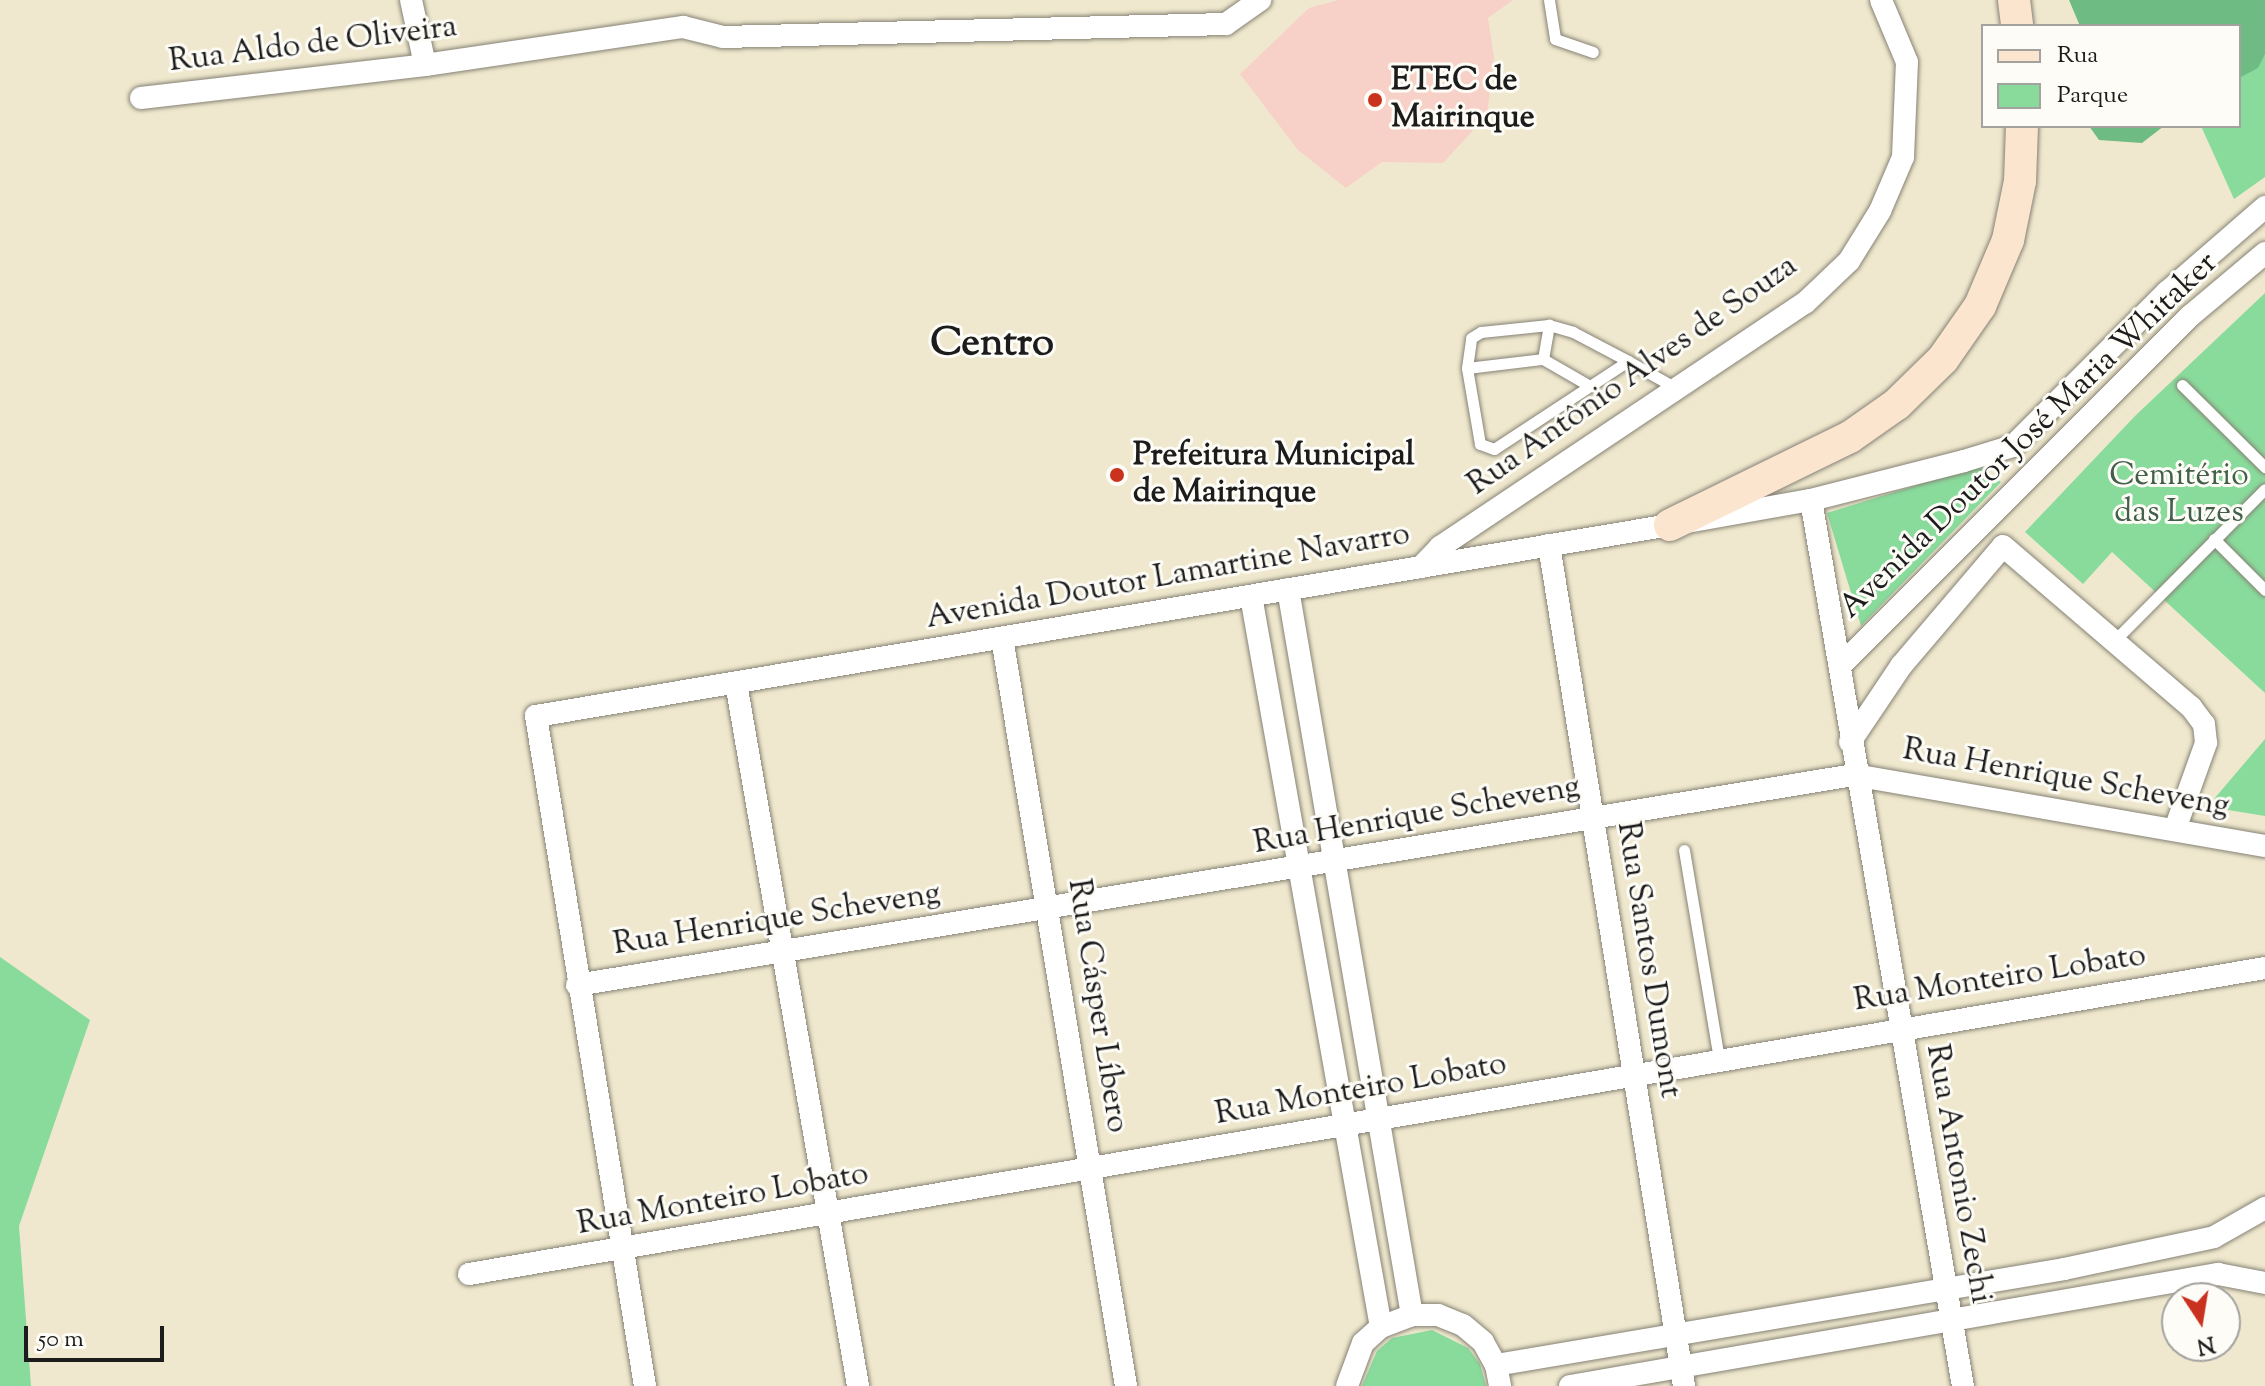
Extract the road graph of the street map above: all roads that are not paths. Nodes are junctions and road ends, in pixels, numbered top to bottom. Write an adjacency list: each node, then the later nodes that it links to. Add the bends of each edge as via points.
1 (411, 0): 8 (street)
2 (1260, 0): 8 (street, Rua Aldo de Oliveira, via 1226,24 723,37 683,27)
3 (1549, 0): 7 (lane, via 1555,39)
4 (1881, 0): 19 (street, Rua Antônio Alves de Souza, via 1907,62 1908,93 1903,157 1880,211 1849,261 1805,303)
5 (2014, 0): 6 (street)
6 (2017, 24)
7 (1593, 52)
8 (425, 65): 9 (street, Rua Aldo de Oliveira)
9 (141, 98)
10 (2022, 128): 23 (street, via 2020,181 2008,240 1980,306 1943,359 1897,404 1850,437)
11 (2265, 207): 22 (street, Avenida Doutor José Maria Whitaker, via 2167,292 2013,446)
12 (2265, 253): 32 (street, Avenida Doutor José Maria Whitaker, via 2190,316)
13 (1549, 325): 14 (lane); 15 (lane); 16 (lane, via 1481,332 1471,338)
14 (1543, 359): 16 (lane); 18 (lane)
15 (1628, 361): 18 (lane); 19 (lane)
16 (1467, 368): 18 (lane, via 1485,449 1494,449)
17 (2182, 385): 20 (lane)
18 (1590, 386)
19 (1677, 389): 26 (street, Rua Antônio Alves de Souza, via 1440,547)
20 (2265, 467)
21 (2265, 489): 24 (lane)
22 (1811, 500): 23 (street, Avenida Doutor Lamartine Navarro); 32 (street, Rua Antonio Zechi)
23 (1670, 525): 25 (street, Avenida Doutor Lamartine Navarro)
24 (2214, 539): 28 (lane); 31 (lane)
25 (1549, 545): 26 (street, Avenida Doutor Lamartine Navarro); 36 (street, Rua Santos Dumont)
26 (1421, 567): 27 (street, Avenida Doutor Lamartine Navarro)
27 (1288, 589): 29 (street, Avenida Doutor Lamartine Navarro); 40 (street)
28 (2265, 590)
29 (1251, 596): 30 (street, Avenida Doutor Lamartine Navarro); 41 (street)
30 (1002, 638): 33 (street, Avenida Doutor Lamartine Navarro); 42 (street, Rua Cásper Líbero)
31 (2114, 641): 34 (street, via 2003,546 1901,666); 37 (street, via 2204,724 2206,743)
32 (1840, 666): 34 (street, Rua Antonio Zechi)
33 (736, 683): 43 (street); 45 (street, Avenida Doutor Lamartine Navarro, via 536,716)
34 (1850, 742): 35 (street, Rua Antonio Zechi)
35 (1854, 775): 36 (street, Rua Henrique Scheveng); 37 (street, Rua Henrique Scheveng); 46 (street, Rua Antonio Zechi)
36 (1593, 819): 40 (street, Rua Henrique Scheveng); 48 (street, Rua Santos Dumont)
37 (2175, 829): 38 (street, Rua Henrique Scheveng)
38 (2265, 846)
39 (1684, 850): 47 (lane)
40 (1334, 863): 41 (street, Rua Henrique Scheveng); 49 (street)
41 (1302, 868): 42 (street, Rua Henrique Scheveng); 50 (street)
42 (1049, 909): 43 (street, Rua Henrique Scheveng); 51 (street, Rua Cásper Líbero)
43 (783, 952): 45 (street, Rua Henrique Scheveng); 53 (street)
44 (2265, 968): 46 (street, Rua Monteiro Lobato)
45 (577, 985): 54 (street)
46 (1899, 1027): 47 (street, Rua Monteiro Lobato); 57 (street, Rua Antonio Zechi)
47 (1719, 1059): 48 (street, Rua Monteiro Lobato)
48 (1634, 1074): 49 (street, Rua Monteiro Lobato); 61 (street, Rua Santos Dumont)
49 (1377, 1119): 50 (street, Rua Monteiro Lobato); 58 (street)
50 (1349, 1125): 51 (street, Rua Monteiro Lobato); 60 (street)
51 (1092, 1169): 53 (street, Rua Monteiro Lobato); 66 (street, Rua Cásper Líbero)
52 (2265, 1208): 57 (street, via 2214,1237 2064,1269)
53 (828, 1215): 54 (street, Rua Monteiro Lobato); 65 (street)
54 (623, 1250): 55 (street, Rua Monteiro Lobato); 64 (street)
55 (469, 1274)
56 (2265, 1283): 59 (street, via 2218,1274)
57 (1945, 1285): 59 (street, Rua Antonio Zechi); 61 (street)
58 (1412, 1315): 60 (street); 62 (street, via 1438,1315 1463,1325 1483,1342)
59 (1952, 1321): 63 (street); 69 (street, Rua Antonio Zechi)
60 (1381, 1327): 67 (street, via 1363,1343)
61 (1675, 1333): 62 (street); 63 (street, Rua Santos Dumont)
62 (1498, 1375)
63 (1682, 1376): 68 (street)
64 (645, 1386)
65 (858, 1386)
66 (1126, 1386)
67 (1347, 1386)
68 (1570, 1386)
69 (1963, 1386)

